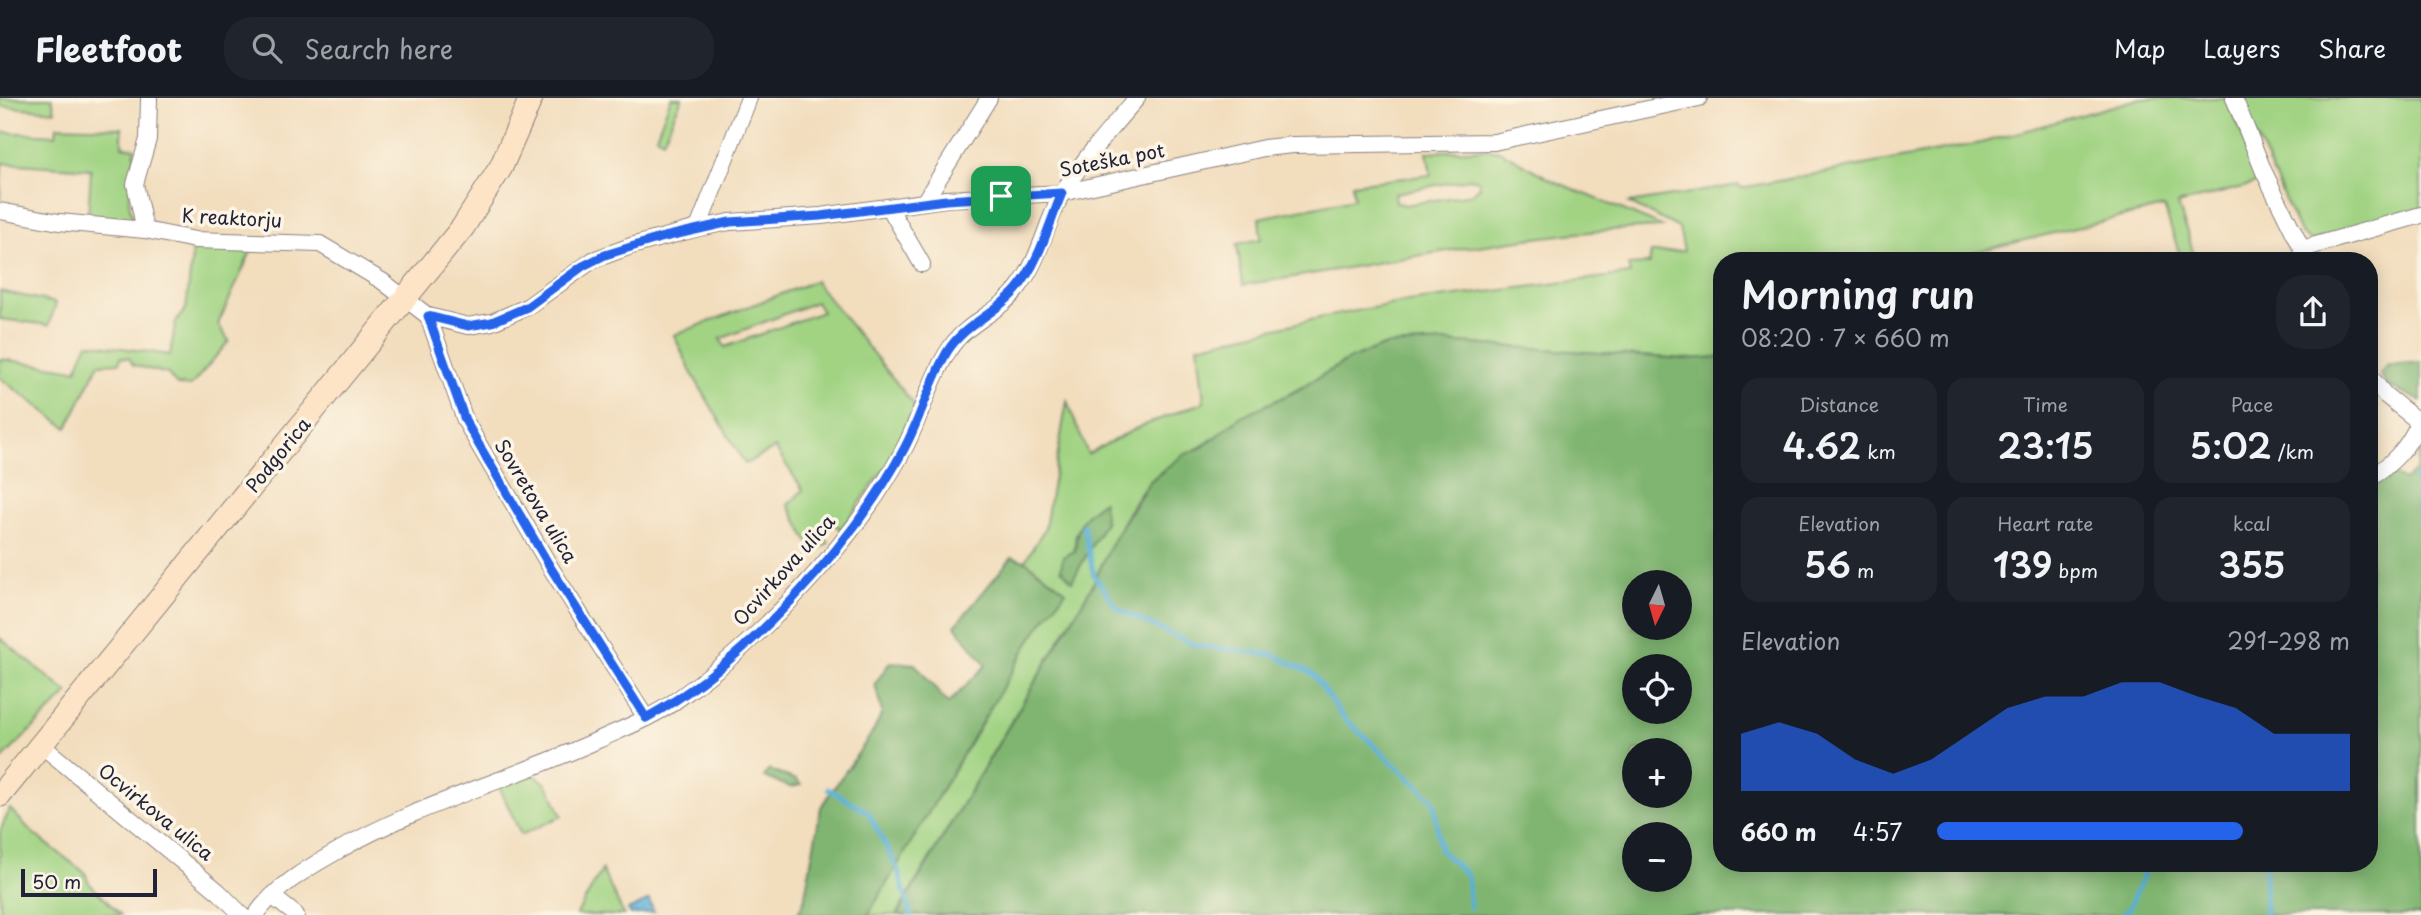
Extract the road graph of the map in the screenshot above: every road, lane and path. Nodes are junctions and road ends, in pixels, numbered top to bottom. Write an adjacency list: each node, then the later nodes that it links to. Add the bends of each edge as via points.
1 (149, 98): 14 (street, via 148,139 135,184)
2 (531, 98): 18 (main road, Podgorica, via 485,196)
3 (749, 98): 13 (street)
4 (989, 98): 9 (street)
5 (1136, 98): 8 (street, Ocvirkova ulica)
6 (1699, 98): 8 (street, Soteška pot, via 1494,142 1264,148)
7 (2234, 98): 15 (street)
8 (1062, 193): 9 (street, Soteška pot); 22 (street, Ocvirkova ulica, via 1018,288 947,351 905,447 857,520 770,623 669,705)
9 (924, 202): 10 (street, Soteška pot)
10 (889, 207): 13 (street, Soteška pot); 17 (street)
11 (0, 211): 14 (street, K reaktorju)
12 (2421, 215): 16 (street)
13 (698, 228): 19 (street, Soteška pot, via 593,260 527,307 492,322 468,326)
14 (145, 230): 18 (street, K reaktorju, via 195,240 320,244)
15 (2304, 252)
16 (2314, 252)
17 (922, 264)
18 (406, 299): 19 (street); 23 (main road, Podgorica)
19 (428, 316): 22 (street, Sovretova ulica, via 465,420 552,570)
20 (2378, 386): 21 (street, via 2419,422 2397,460)
21 (2378, 473)
22 (646, 718): 25 (street, Ocvirkova ulica, via 366,834)
23 (40, 744): 24 (main road, Podgorica); 26 (street, Ocvirkova ulica)
24 (0, 795)
25 (272, 896): 27 (street, Ocvirkova ulica); 28 (street)
26 (242, 915)
27 (256, 915)
28 (296, 915)

